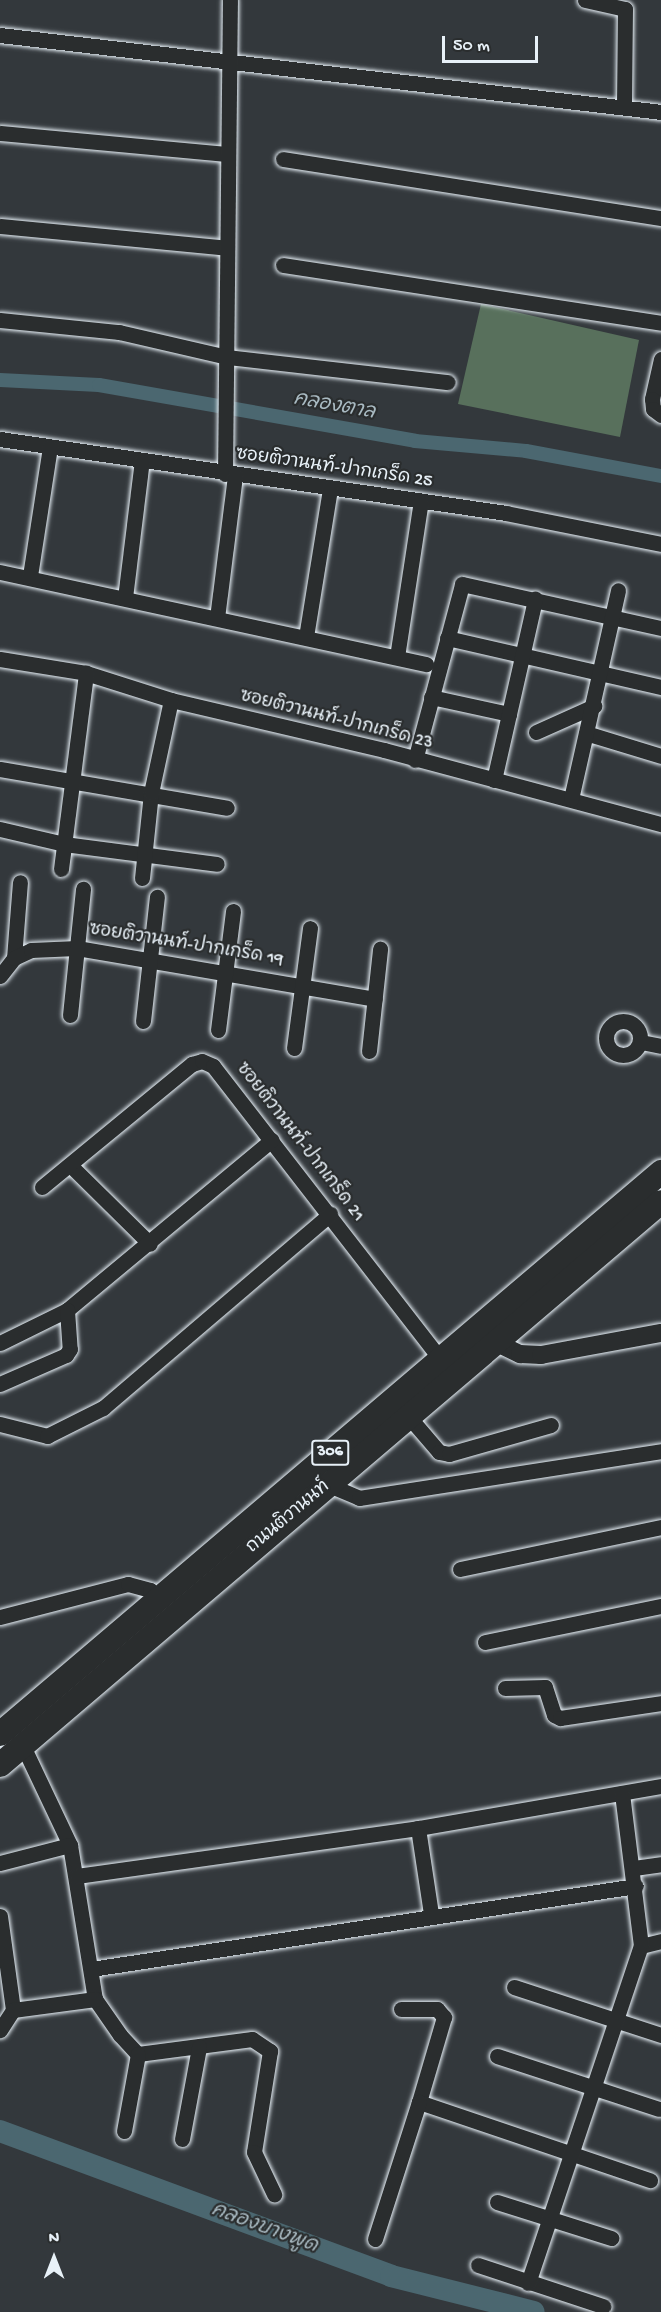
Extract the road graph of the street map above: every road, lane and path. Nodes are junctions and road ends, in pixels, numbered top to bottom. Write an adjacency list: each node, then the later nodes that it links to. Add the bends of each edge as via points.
1 (230, 0): 4 (street)
2 (585, 0): 5 (street, via 626,9)
3 (0, 35): 4 (street)
4 (228, 58): 5 (street); 8 (street)
5 (624, 105): 6 (street)
6 (661, 112)
7 (0, 133): 8 (street)
8 (227, 154): 12 (street)
9 (283, 159): 10 (street)
10 (661, 218)
11 (0, 226): 12 (street)
12 (227, 248): 16 (street)
13 (283, 265): 15 (street)
14 (0, 320): 16 (street, via 119,332)
15 (661, 322)
16 (227, 357): 18 (street); 23 (street)
17 (661, 359): 19 (street, via 652,399 653,409)
18 (448, 382)
19 (661, 415)
20 (0, 439): 21 (street, ซอยติวานนท์-ปากเกร็ด 25)
21 (50, 447): 22 (street, ซอยติวานนท์-ปากเกร็ด 25); 28 (street)
22 (142, 460): 23 (street, ซอยติวานนท์-ปากเกร็ด 25); 30 (street)
23 (230, 474): 24 (street, ซอยติวานนท์-ปากเกร็ด 25); 33 (street)
24 (330, 488): 25 (street, ซอยติวานนท์-ปากเกร็ด 25); 35 (street)
25 (421, 501): 26 (street, ซอยติวานนท์-ปากเกร็ด 25, via 506,513); 38 (street)
26 (661, 544)
27 (0, 572): 28 (street)
28 (30, 576): 30 (street)
29 (618, 590): 32 (street)
30 (125, 598): 33 (street)
31 (535, 599): 32 (street); 36 (street, via 462,584); 37 (street)
32 (612, 617): 34 (street); 42 (street)
33 (217, 618): 35 (street)
34 (661, 628)
35 (306, 637): 38 (street)
36 (447, 638): 37 (street); 44 (street)
37 (522, 656): 42 (street); 47 (street)
38 (398, 657): 40 (street)
39 (0, 660): 41 (street, ซอยติวานนท์-ปากเกร็ด 23)
40 (426, 664)
41 (86, 673): 45 (street, ซอยติวานนท์-ปากเกร็ด 23); 53 (street)
42 (600, 673): 43 (street); 46 (street)
43 (661, 687)
44 (432, 697): 47 (street); 51 (street)
45 (171, 700): 51 (street, ซอยติวานนท์-ปากเกร็ด 23); 55 (street)
46 (594, 706): 48 (street); 49 (street)
47 (509, 714): 54 (street)
48 (536, 732)
49 (589, 734): 50 (street); 56 (street)
50 (661, 756)
51 (415, 760): 54 (street, ซอยติวานนท์-ปากเกร็ด 23)
52 (0, 769): 53 (street)
53 (72, 780): 55 (street); 60 (street)
54 (494, 780): 56 (street, ซอยติวานนท์-ปากเกร็ด 23)
55 (151, 793): 57 (street); 61 (street)
56 (571, 799): 58 (street, ซอยติวานนท์-ปากเกร็ด 23)
57 (227, 808)
58 (661, 824)
59 (0, 829): 60 (street)
60 (64, 843): 61 (street); 63 (street)
61 (146, 854): 62 (street); 64 (street)
62 (217, 864)
63 (61, 869)
64 (142, 878)
65 (20, 882): 72 (street)
66 (83, 889): 70 (street)
67 (157, 897): 73 (street)
68 (233, 911): 74 (street)
69 (310, 928): 76 (street)
70 (76, 948): 72 (street, ซอยติวานนท์-ปากเกร็ด 19, via 31,950); 73 (street, ซอยติวานนท์-ปากเกร็ด 19); 78 (street)
71 (380, 949): 77 (street)
72 (14, 958): 75 (street)
73 (150, 960): 74 (street, ซอยติวานนท์-ปากเกร็ด 19); 79 (street)
74 (225, 972): 76 (street, ซอยติวานนท์-ปากเกร็ด 19); 80 (street)
75 (0, 976)
76 (302, 986): 77 (street, ซอยติวานนท์-ปากเกร็ด 19); 83 (street)
77 (375, 999): 84 (street)
78 (70, 1016)
79 (143, 1021)
80 (218, 1030)
81 (641, 1042): 82 (street)
82 (661, 1046)
83 (294, 1048)
84 (369, 1051)
85 (272, 1140): 86 (street, ซอยติวานนท์-ปากเกร็ด 21, via 213,1066 202,1061 192,1064); 90 (street, ซอยติวานนท์-ปากเกร็ด 21); 91 (street)
86 (70, 1165): 88 (street, ซอยติวานนท์-ปากเกร็ด 21); 91 (street)
87 (661, 1172): 94 (main road, ถนนติวานนท์ / 306)
88 (42, 1187)
89 (661, 1202): 94 (main road, ถนนติวานนท์ / 306)
90 (330, 1214): 96 (street, ซอยติวานนท์-ปากเกร็ด 21); 99 (street, via 103,1408 47,1436)
91 (150, 1244): 92 (street)
92 (67, 1310): 95 (street); 97 (street, via 70,1349 66,1355)
93 (661, 1333): 94 (street, via 541,1355 519,1354)
94 (488, 1334): 96 (main road, ถนนติวานนท์ / 306); 98 (main road, ถนนติวานนท์ / 306)
95 (0, 1343)
96 (441, 1360): 105 (main road, ถนนติวานนท์ / 306)
97 (0, 1384)
98 (409, 1417): 100 (street, via 439,1452 449,1454); 102 (main road, ถนนติวานนท์ / 306)
99 (0, 1424)
100 (551, 1425)
101 (661, 1451): 102 (street, via 358,1498)
102 (329, 1485): 112 (main road, ถนนติวานนท์ / 306)
103 (661, 1527): 104 (street)
104 (460, 1569)
105 (159, 1599): 107 (street, via 150,1590 128,1584); 111 (main road, ถนนติวานนท์ / 306)
106 (661, 1606): 108 (street)
107 (0, 1617)
108 (485, 1642)
109 (505, 1688): 110 (street, via 546,1687 554,1715 560,1718)
110 (661, 1703)
111 (0, 1734)
112 (23, 1746): 113 (main road, ถนนติวานนท์ / 306); 117 (street)
113 (0, 1765)
114 (661, 1786): 115 (street)
115 (622, 1793): 116 (street); 120 (street)
116 (418, 1828): 121 (street); 123 (street)
117 (70, 1845): 118 (street); 121 (street)
118 (0, 1863)
119 (661, 1864): 120 (street)
120 (634, 1868): 122 (street)
121 (77, 1876): 127 (street)
122 (636, 1886): 123 (street); 126 (street)
123 (431, 1914): 127 (street)
124 (0, 1916): 131 (street)
125 (661, 1941): 126 (street)
126 (641, 1946): 132 (street)
127 (91, 1969): 129 (street)
128 (514, 1987): 132 (street)
129 (95, 1999): 131 (street); 136 (street)
130 (401, 2008): 139 (street, via 437,2009 444,2017)
131 (13, 2010): 133 (street)
132 (614, 2020): 134 (street); 138 (street)
133 (0, 2030)
134 (661, 2035)
135 (199, 2046): 136 (street); 142 (street); 145 (street, via 252,2039 270,2051 254,2152)
136 (138, 2054): 141 (street)
137 (497, 2056): 138 (street)
138 (593, 2088): 140 (street); 143 (street)
139 (419, 2102): 143 (street); 148 (street)
140 (659, 2109)
141 (124, 2131)
142 (182, 2139)
143 (570, 2154): 144 (street); 147 (street)
144 (650, 2180)
145 (274, 2194)
146 (497, 2202): 147 (street)
147 (548, 2217): 149 (street); 151 (street)
148 (375, 2238)
149 (611, 2238)
150 (478, 2265): 151 (street)
151 (528, 2283): 152 (street)
152 (603, 2306)

